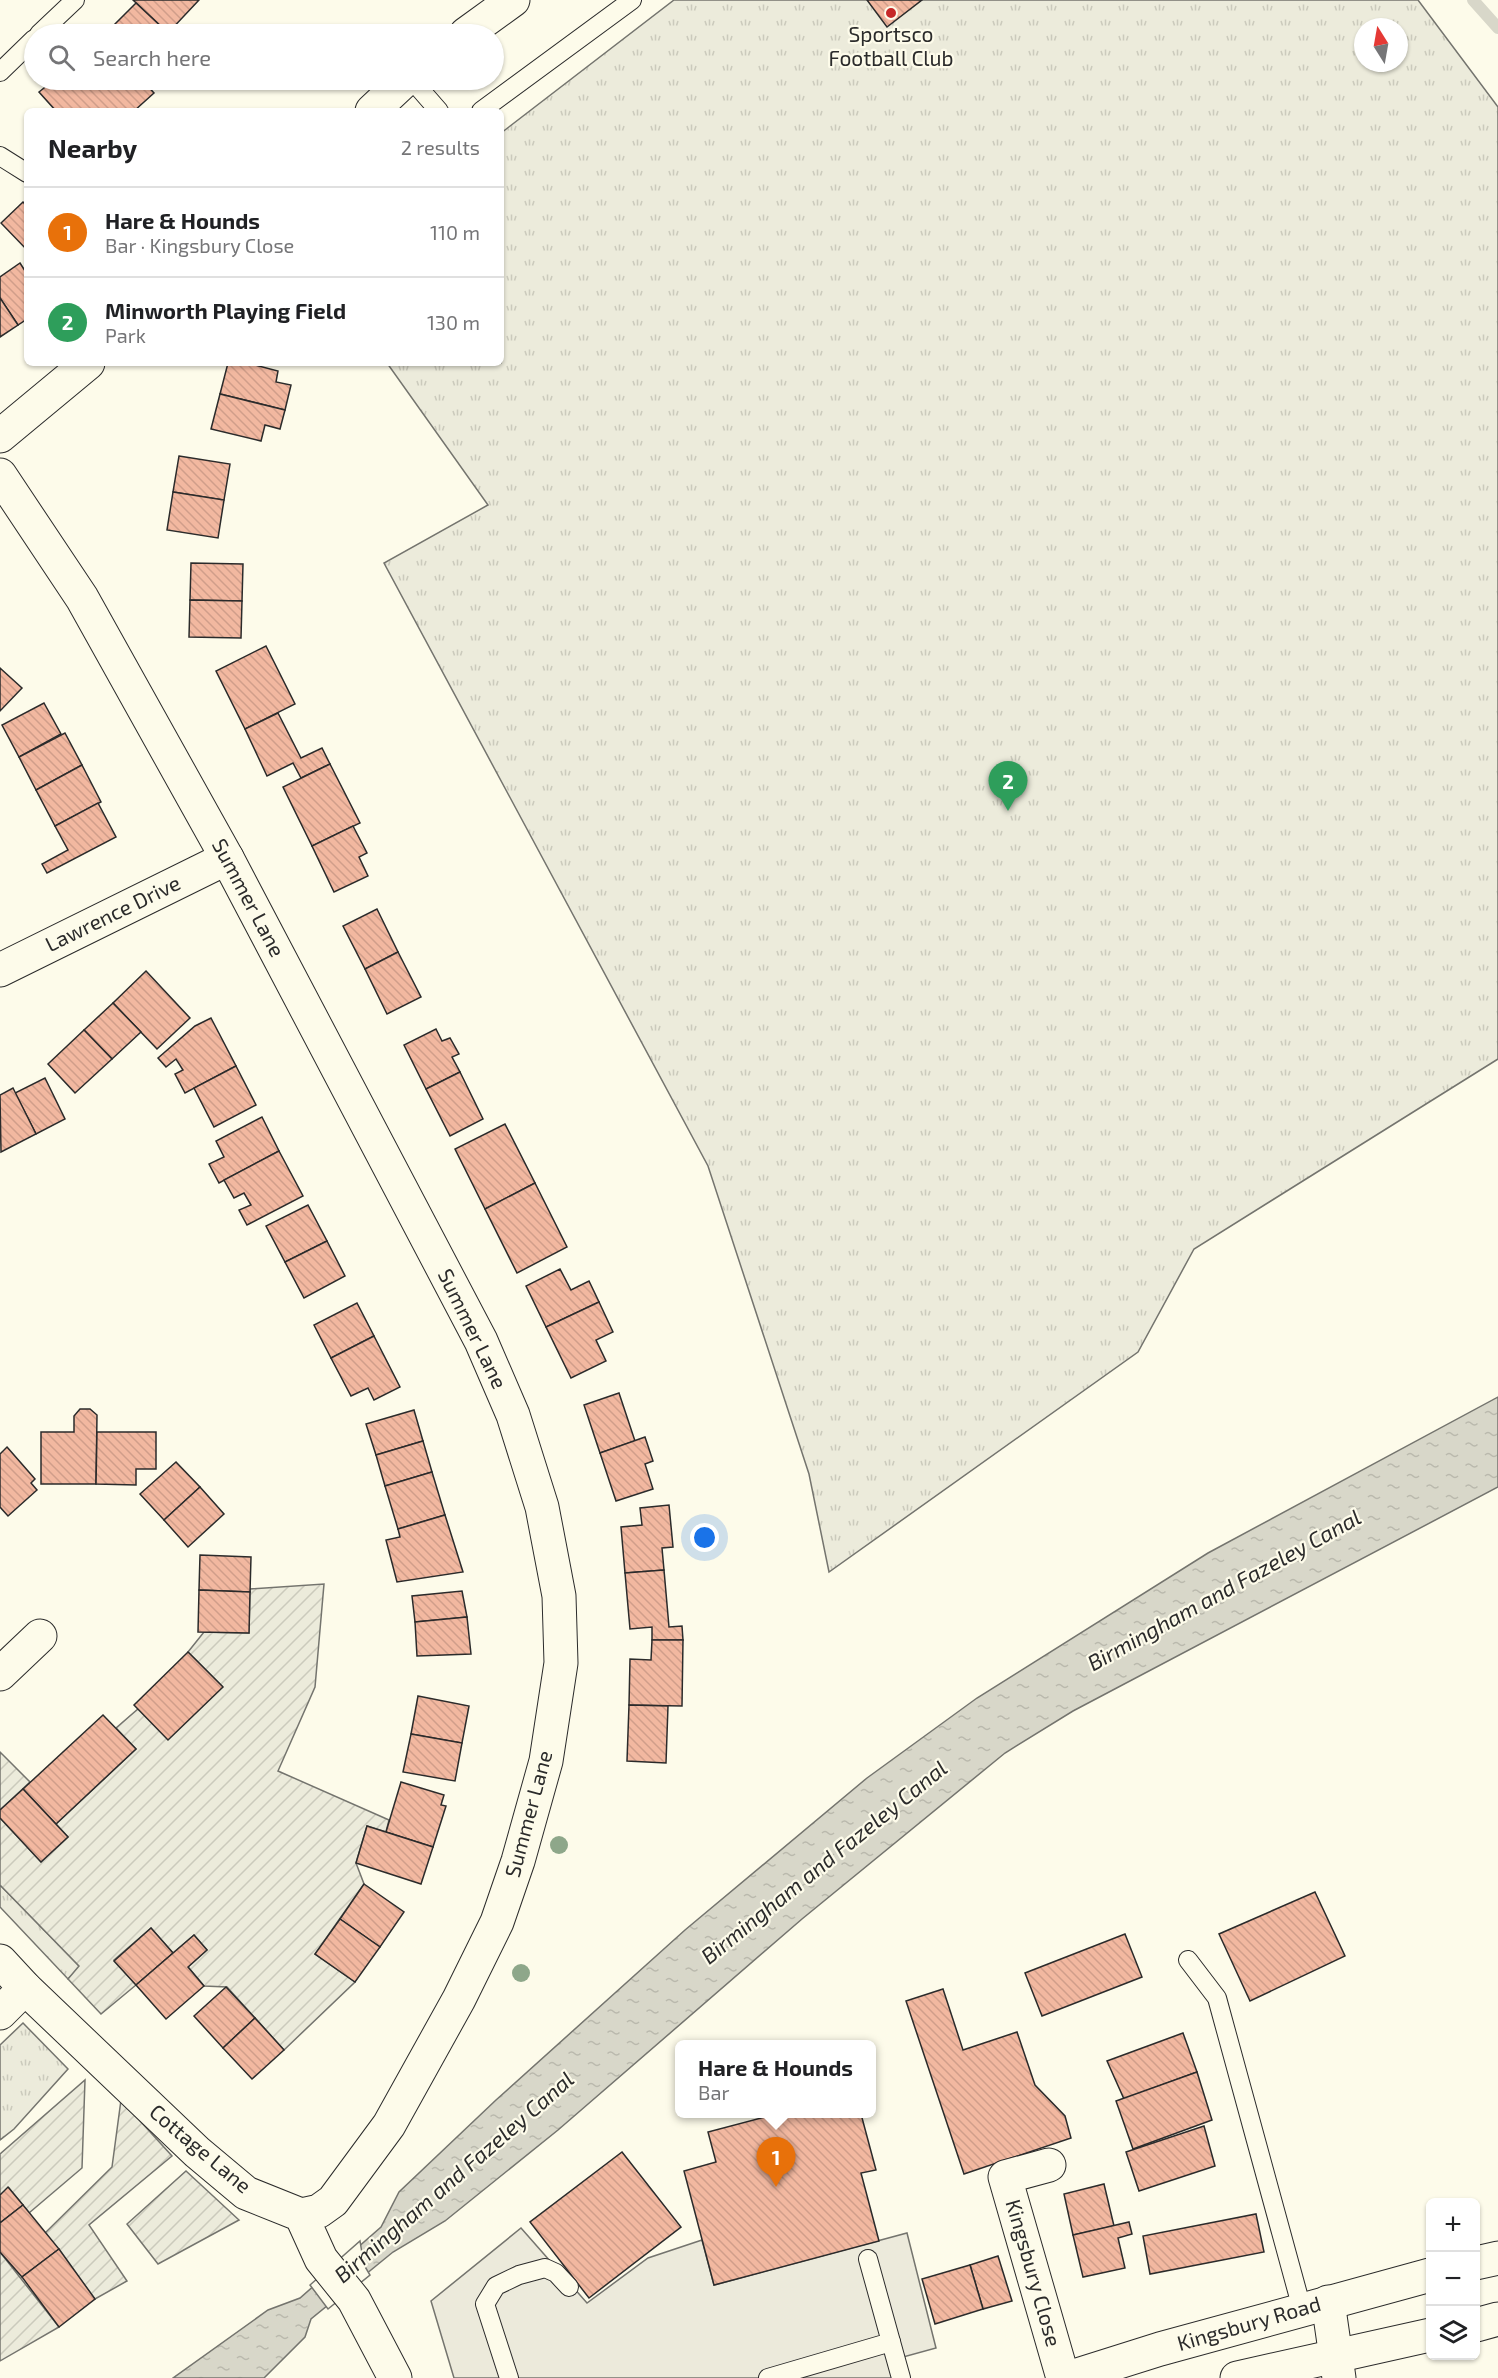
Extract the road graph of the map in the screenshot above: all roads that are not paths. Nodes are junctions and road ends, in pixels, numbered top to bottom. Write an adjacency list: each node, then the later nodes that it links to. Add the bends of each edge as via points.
1 (75, 0): 4 (lane)
2 (513, 0): 5 (street)
3 (632, 0): 12 (lane)
4 (50, 24)
5 (480, 24)
6 (24, 49): 7 (lane)
7 (0, 72)
8 (394, 90): 10 (street)
9 (420, 90): 11 (lane)
10 (375, 108)
11 (436, 108)
12 (485, 108)
13 (0, 156): 14 (lane)
14 (24, 171)
15 (84, 366): 16 (street)
16 (0, 436)
17 (0, 476): 18 (street, Summer Lane, via 82,598)
18 (227, 858): 19 (street, Lawrence Drive); 27 (street, Summer Lane, via 481,1341 513,1415 542,1507 559,1596 561,1663 546,1761 497,1922 389,2125 333,2201 319,2211)
19 (0, 970)
20 (40, 1636): 21 (street)
21 (0, 1674)
22 (1188, 1960): 33 (lane, via 1217,1998)
23 (0, 1961): 24 (street, Cottage Lane)
24 (25, 1988): 25 (street); 27 (street, Cottage Lane, via 197,2152 246,2193)
25 (0, 2013)
26 (1049, 2165): 43 (street, Kingsbury Close, via 1005,2177)
27 (301, 2215): 39 (street, via 321,2259 354,2300)
28 (1498, 2258): 30 (street)
29 (868, 2259): 37 (lane)
30 (1480, 2262)
31 (1426, 2276): 33 (street, Kingsbury Road)
32 (569, 2288): 40 (lane, via 556,2273 545,2268 496,2286 485,2304)
33 (1315, 2306): 38 (street); 44 (street, Kingsbury Road)
34 (1498, 2319): 35 (street)
35 (1480, 2324)
36 (1426, 2337): 38 (street)
37 (891, 2342): 41 (lane); 42 (lane)
38 (1337, 2367): 45 (street)
39 (395, 2378)
40 (509, 2378)
41 (768, 2378)
42 (901, 2378)
43 (1063, 2378)
44 (1068, 2378)
45 (1237, 2378)

